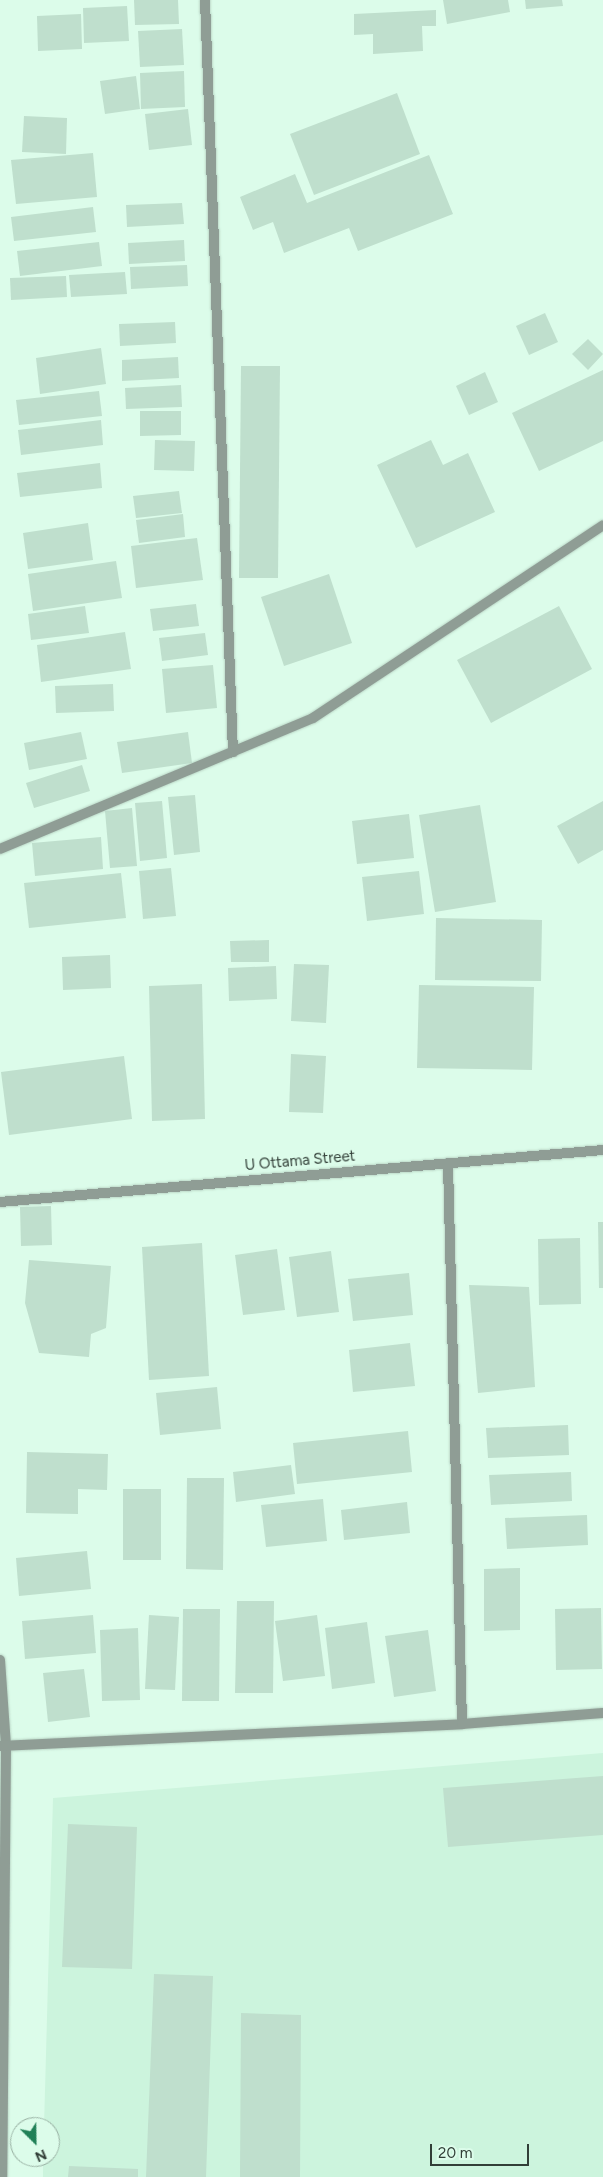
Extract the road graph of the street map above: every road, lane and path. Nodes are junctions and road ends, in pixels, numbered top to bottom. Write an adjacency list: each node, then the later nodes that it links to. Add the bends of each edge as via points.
1 (205, 0): 3 (street)
2 (603, 525): 3 (street, via 313,718)
3 (233, 752): 4 (street)
4 (0, 849)
5 (603, 1150): 6 (street, U Ottama Street)
6 (448, 1163): 7 (street, U Ottama Street); 10 (street)
7 (0, 1202)
8 (0, 1660): 11 (street)
9 (603, 1713): 10 (street)
10 (462, 1724): 11 (street)
11 (3, 1746): 12 (street)
12 (2, 2177)

